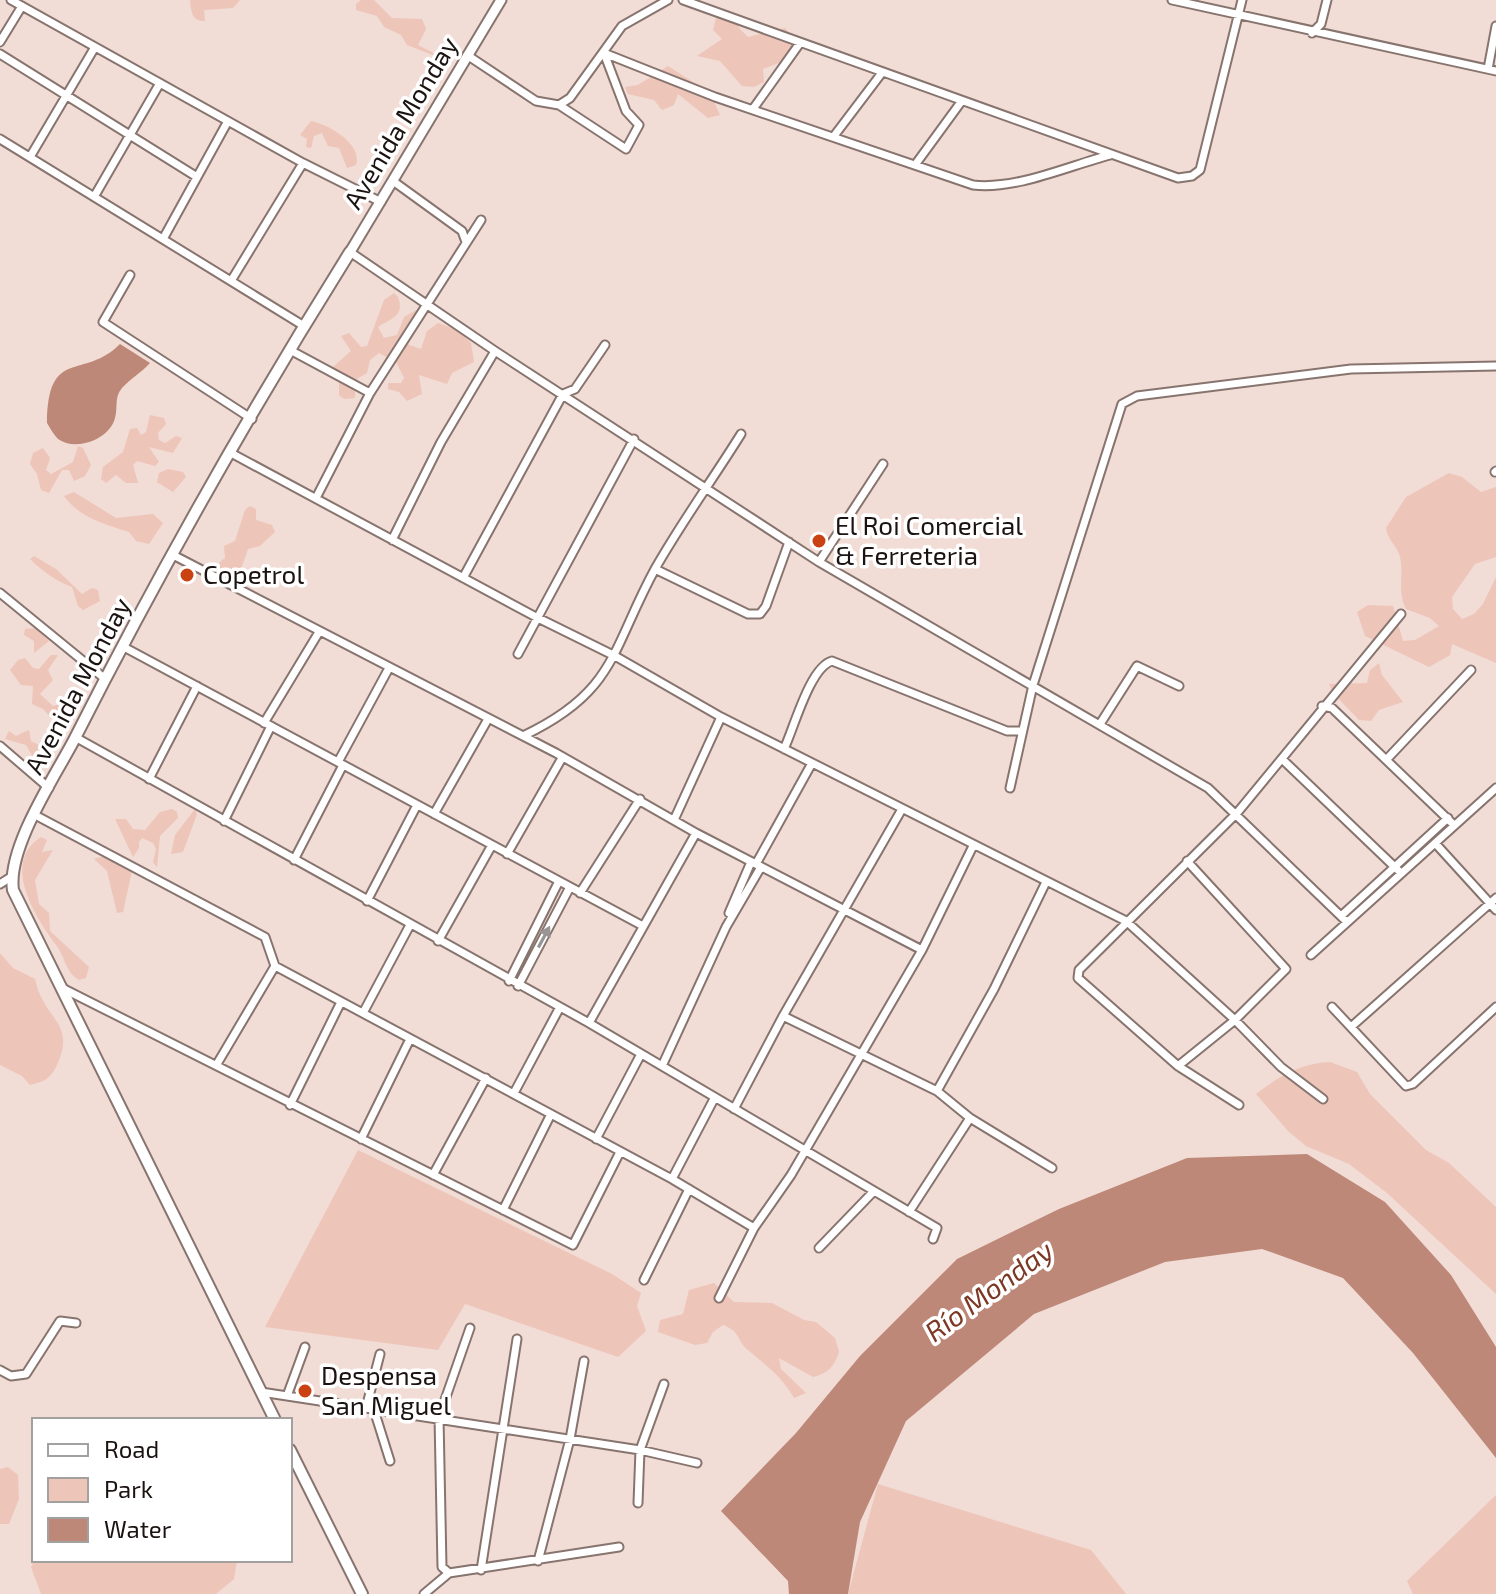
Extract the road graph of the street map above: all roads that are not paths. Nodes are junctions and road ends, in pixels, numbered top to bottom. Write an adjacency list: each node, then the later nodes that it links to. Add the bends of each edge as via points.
1 (11, 0): 8 (street)
2 (501, 0): 17 (main road, Avenida Monday)
3 (668, 0): 15 (street, via 627,21)
4 (683, 0): 13 (street)
5 (1172, 0): 9 (street)
6 (1242, 0): 9 (street)
7 (1327, 0): 11 (street, via 1321,24)
8 (22, 6): 12 (street); 14 (street)
9 (1240, 16): 11 (street); 29 (street, via 1200,170 1178,178)
10 (1496, 26): 18 (street)
11 (1312, 33): 18 (street)
12 (0, 42)
13 (800, 43): 19 (street); 24 (street)
14 (95, 47): 20 (street); 21 (street)
15 (604, 53): 23 (street); 23 (street, via 626,111 639,125 626,149); 24 (street)
16 (0, 54): 21 (street)
17 (467, 55): 23 (street, via 536,101); 34 (main road, Avenida Monday)
18 (1492, 70)
19 (881, 74): 22 (street); 27 (street)
20 (160, 83): 25 (street); 26 (street)
21 (66, 95): 26 (street); 30 (street)
22 (961, 102): 29 (street); 32 (street)
23 (559, 105)
24 (753, 109): 27 (street)
25 (228, 121): 31 (street); 33 (street)
26 (130, 135): 33 (street); 35 (street)
27 (834, 136): 32 (street)
28 (0, 139): 30 (street)
29 (1110, 155): 32 (street, via 988,186)
30 (30, 157): 35 (street)
31 (303, 163): 36 (street); 42 (street)
32 (915, 165)
33 (197, 177): 38 (street)
34 (393, 181): 36 (main road, Avenida Monday); 39 (street, via 462,231)
35 (94, 197): 38 (street)
36 (381, 202): 40 (main road, Avenida Monday)
37 (481, 220): 39 (street)
38 (163, 239): 42 (street)
39 (466, 242): 43 (street)
40 (350, 252): 43 (street); 44 (highway, Avenida Monday)
41 (130, 275): 51 (street, via 103,322)
42 (231, 281): 44 (street)
43 (427, 305): 47 (street); 49 (street)
44 (304, 326): 46 (highway, Avenida Monday)
45 (605, 345): 50 (street, via 575,389)
46 (290, 350): 49 (street); 51 (highway, Avenida Monday)
47 (495, 351): 50 (street); 58 (street)
48 (1496, 366): 74 (street, via 1351,369 1129,399 1117,414)
49 (370, 393): 57 (street)
50 (563, 394): 53 (street); 63 (street)
51 (252, 419): 54 (highway, Avenida Monday)
52 (741, 434): 56 (street)
53 (634, 439): 56 (street); 66 (street)
54 (231, 453): 57 (street); 60 (highway, Avenida Monday)
55 (883, 464): 61 (street)
56 (707, 488): 59 (street); 62 (street)
57 (316, 498): 58 (street)
58 (392, 540): 63 (street)
59 (789, 542): 61 (street); 62 (street, via 760,614 748,614)
60 (173, 555): 67 (street); 68 (highway, Avenida Monday)
61 (819, 562): 74 (street)
62 (655, 569): 70 (street)
63 (463, 578): 66 (street)
64 (0, 593): 73 (street)
65 (1401, 614): 77 (street)
66 (536, 617): 69 (street); 70 (street)
67 (319, 632): 71 (street); 80 (street)
68 (122, 646): 73 (highway, Avenida Monday); 75 (street)
69 (518, 654)
70 (615, 656): 78 (street); 83 (street, via 584,699)
71 (389, 668): 79 (street); 91 (street)
72 (1471, 670): 89 (street)
73 (104, 678): 84 (highway, Avenida Monday)
74 (1033, 685): 81 (street); 82 (street)
75 (197, 686): 80 (street); 92 (street)
76 (1179, 686): 81 (street, via 1137,666)
77 (1322, 706): 88 (street); 89 (street, via 1332,708)
78 (721, 717): 86 (street); 103 (street)
79 (488, 719): 83 (street); 100 (street)
80 (268, 724): 91 (street); 104 (street)
81 (1100, 724): 99 (street, via 1208,788)
82 (1020, 731): 86 (street, via 1007,731 832,661 825,663 810,687); 94 (street)
83 (523, 736): 87 (street)
84 (75, 737): 92 (street); 93 (highway, Avenida Monday)
85 (0, 746): 93 (street)
86 (784, 749): 90 (street)
87 (562, 758): 96 (street); 110 (street)
88 (1282, 759): 99 (street); 114 (street)
89 (1387, 759): 102 (street)
90 (812, 763): 98 (street); 113 (street)
91 (341, 764): 97 (street); 111 (street)
92 (149, 779): 104 (street)
93 (49, 788): 101 (highway, Avenida Monday)
94 (1010, 788)
95 (1496, 788): 105 (street)
96 (640, 799): 103 (street); 120 (street)
97 (417, 805): 100 (street); 121 (street)
98 (902, 809): 109 (street); 123 (street)
99 (1237, 813): 112 (street); 124 (street)
100 (434, 814): 108 (street)
101 (35, 815): 115 (highway, Avenida Monday); 131 (street, via 265,937)
102 (1448, 818): 105 (street); 114 (street)
103 (674, 820): 106 (street)
104 (224, 821): 111 (street)
105 (1454, 825): 107 (street)
106 (696, 833): 113 (street); 127 (street)
107 (1435, 843): 114 (street); 122 (street)
108 (492, 845): 110 (street); 128 (street)
109 (973, 846): 117 (street); 129 (street)
110 (507, 854): 116 (street)
111 (294, 860): 121 (street)
112 (1187, 861): 125 (street); 141 (street, via 1286,969)
113 (756, 864): 123 (street); 148 (street)
114 (1398, 870): 124 (street)
115 (11, 877): 118 (street); 134 (highway)
116 (559, 881): 119 (street); 132 (street)
117 (1046, 882): 125 (street); 151 (street)
118 (0, 884)
119 (570, 887): 120 (street); 133 (street, one-way to 119)
120 (580, 893): 127 (street)
121 (367, 901): 126 (street)
122 (1494, 904): 143 (street)
123 (846, 909): 129 (street); 140 (street)
124 (1344, 919): 130 (street)
125 (1126, 921): 141 (street); 149 (street, via 1079,970 1078,978)
126 (410, 925): 128 (street); 139 (street)
127 (643, 926): 142 (street)
128 (438, 941): 132 (street)
129 (922, 950): 145 (street)
130 (1311, 955)
131 (275, 966): 135 (street); 147 (street)
132 (509, 981): 133 (street)
133 (518, 986): 136 (street)
134 (62, 989): 147 (street); 184 (highway)
135 (340, 1004): 139 (street); 155 (street)
136 (560, 1007): 142 (street); 152 (street)
137 (1332, 1007): 143 (street)
138 (1496, 1007): 143 (street, via 1406,1086)
139 (363, 1013): 144 (street)
140 (783, 1016): 145 (street); 157 (street)
141 (1235, 1020): 149 (street); 154 (street, via 1281,1067)
142 (589, 1023): 146 (street)
143 (1351, 1027)
144 (410, 1039): 150 (street); 160 (street)
145 (862, 1052): 151 (street); 162 (street)
146 (641, 1054): 148 (street); 161 (street)
147 (217, 1064): 155 (street)
148 (662, 1066): 153 (street)
149 (1178, 1066): 156 (street)
150 (486, 1078): 152 (street); 165 (street)
151 (937, 1091): 159 (street)
152 (514, 1093): 158 (street)
153 (715, 1097): 157 (street); 166 (street)
154 (1323, 1099)
155 (290, 1105): 160 (street)
156 (1239, 1105)
157 (734, 1109): 162 (street)
158 (551, 1114): 161 (street); 169 (street)
159 (970, 1118): 164 (street); 170 (street)
160 (361, 1139): 165 (street)
161 (596, 1139): 163 (street)
162 (804, 1148): 168 (street); 171 (street)
163 (620, 1152): 166 (street); 169 (street, via 573,1245)
164 (1052, 1168)
165 (433, 1175): 169 (street)
166 (672, 1179): 167 (street)
167 (689, 1189): 171 (street); 174 (street)
168 (874, 1191): 170 (street); 173 (street)
169 (503, 1210)
170 (909, 1212): 172 (street, via 937,1228)
171 (754, 1228): 175 (street)
172 (933, 1239)
173 (819, 1248)
174 (644, 1280)
175 (719, 1298)
176 (76, 1323): 182 (street, via 60,1321 26,1374 11,1376)
177 (470, 1328): 187 (street)
178 (517, 1339): 189 (street)
179 (305, 1347): 185 (street)
180 (380, 1354): 186 (street)
181 (584, 1361): 190 (street)
182 (0, 1370)
183 (664, 1384): 191 (street)
184 (261, 1392): 185 (street); 188 (highway)
185 (287, 1396): 186 (street)
186 (370, 1409): 187 (street); 193 (street)
187 (439, 1417): 189 (street); 199 (street, via 441,1562)
188 (274, 1418)
189 (504, 1428): 190 (street); 198 (street)
190 (570, 1439): 191 (street); 197 (street)
191 (640, 1450): 194 (street); 195 (street)
192 (292, 1454): 200 (highway)
193 (390, 1461)
194 (697, 1463)
195 (638, 1503)
196 (619, 1547): 197 (street)
197 (538, 1561): 198 (street)
198 (481, 1570): 199 (street)
199 (449, 1573): 201 (street)
200 (362, 1594)
201 (424, 1594)

